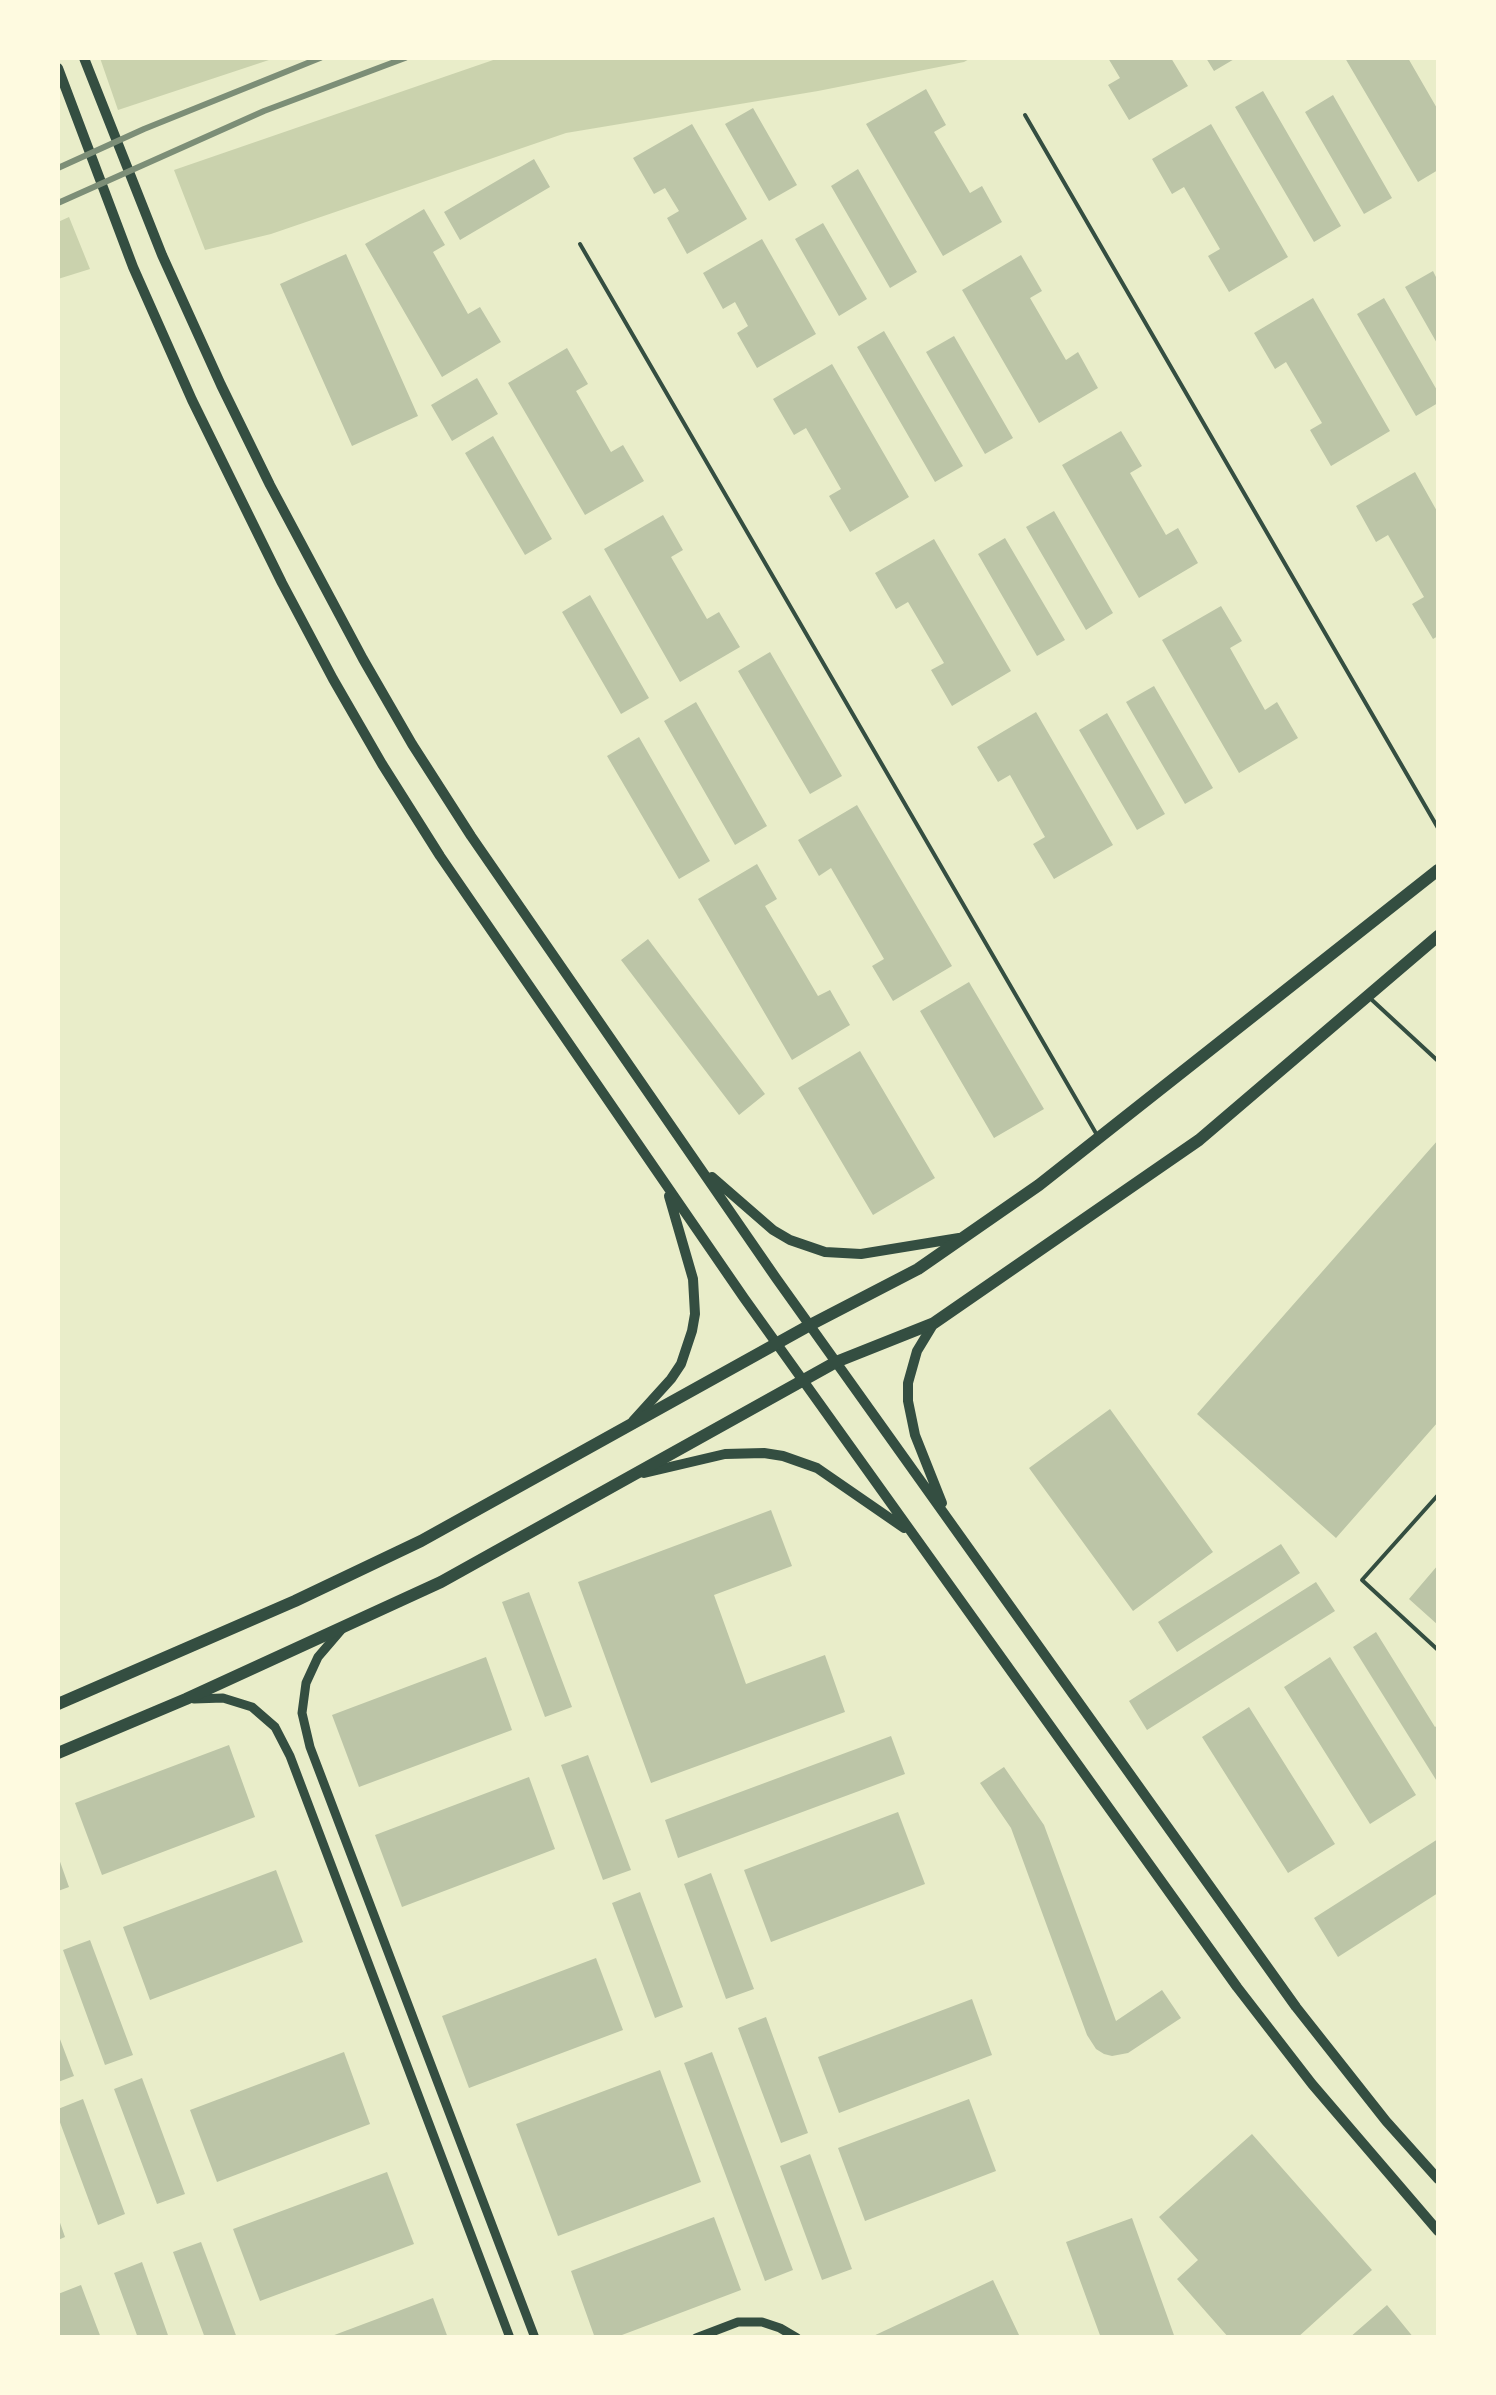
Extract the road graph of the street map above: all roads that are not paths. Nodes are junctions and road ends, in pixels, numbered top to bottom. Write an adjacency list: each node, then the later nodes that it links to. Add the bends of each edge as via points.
1 (84, 58): 11 (street, via 162,254 314,569 471,836)
2 (58, 68): 12 (street, via 192,400 333,679 440,856)
3 (1025, 115): 5 (lane)
4 (580, 244): 10 (lane)
5 (1438, 828)
6 (1438, 870): 10 (main road)
7 (1438, 936): 8 (main road)
8 (1368, 996): 9 (lane); 14 (main road, via 1199,1140)
9 (1438, 1061)
10 (1099, 1139): 13 (main road)
11 (698, 1164): 13 (street, via 773,1230 808,1248 860,1254); 15 (street)
12 (666, 1185): 16 (street); 19 (street, via 693,1278 695,1314 681,1364)
13 (965, 1237): 15 (main road)
14 (934, 1323): 17 (main road); 22 (street, via 911,1367 908,1401)
15 (810, 1325): 16 (main road); 17 (street)
16 (776, 1343): 18 (street); 19 (main road)
17 (836, 1362): 18 (main road); 22 (street)
18 (803, 1381): 20 (main road); 23 (street)
19 (629, 1426): 27 (main road, via 420,1541)
20 (634, 1475): 23 (street, via 764,1452 817,1468); 24 (main road)
21 (1438, 1495): 25 (lane, via 1362,1580)
22 (948, 1518): 29 (street, via 1296,2007)
23 (912, 1533): 30 (street, via 1237,1987)
24 (343, 1628): 26 (main road); 33 (street, via 318,1656 306,1683 302,1713 310,1747)
25 (1438, 1650)
26 (186, 1700): 28 (main road); 32 (street, via 223,1698 252,1706 290,1756)
27 (58, 1704)
28 (58, 1753)
29 (1438, 2179)
30 (1438, 2231)
31 (782, 2333): 34 (street, via 762,2322 738,2322); 35 (street)
32 (510, 2338)
33 (535, 2338)
34 (696, 2338)
35 (798, 2338)

